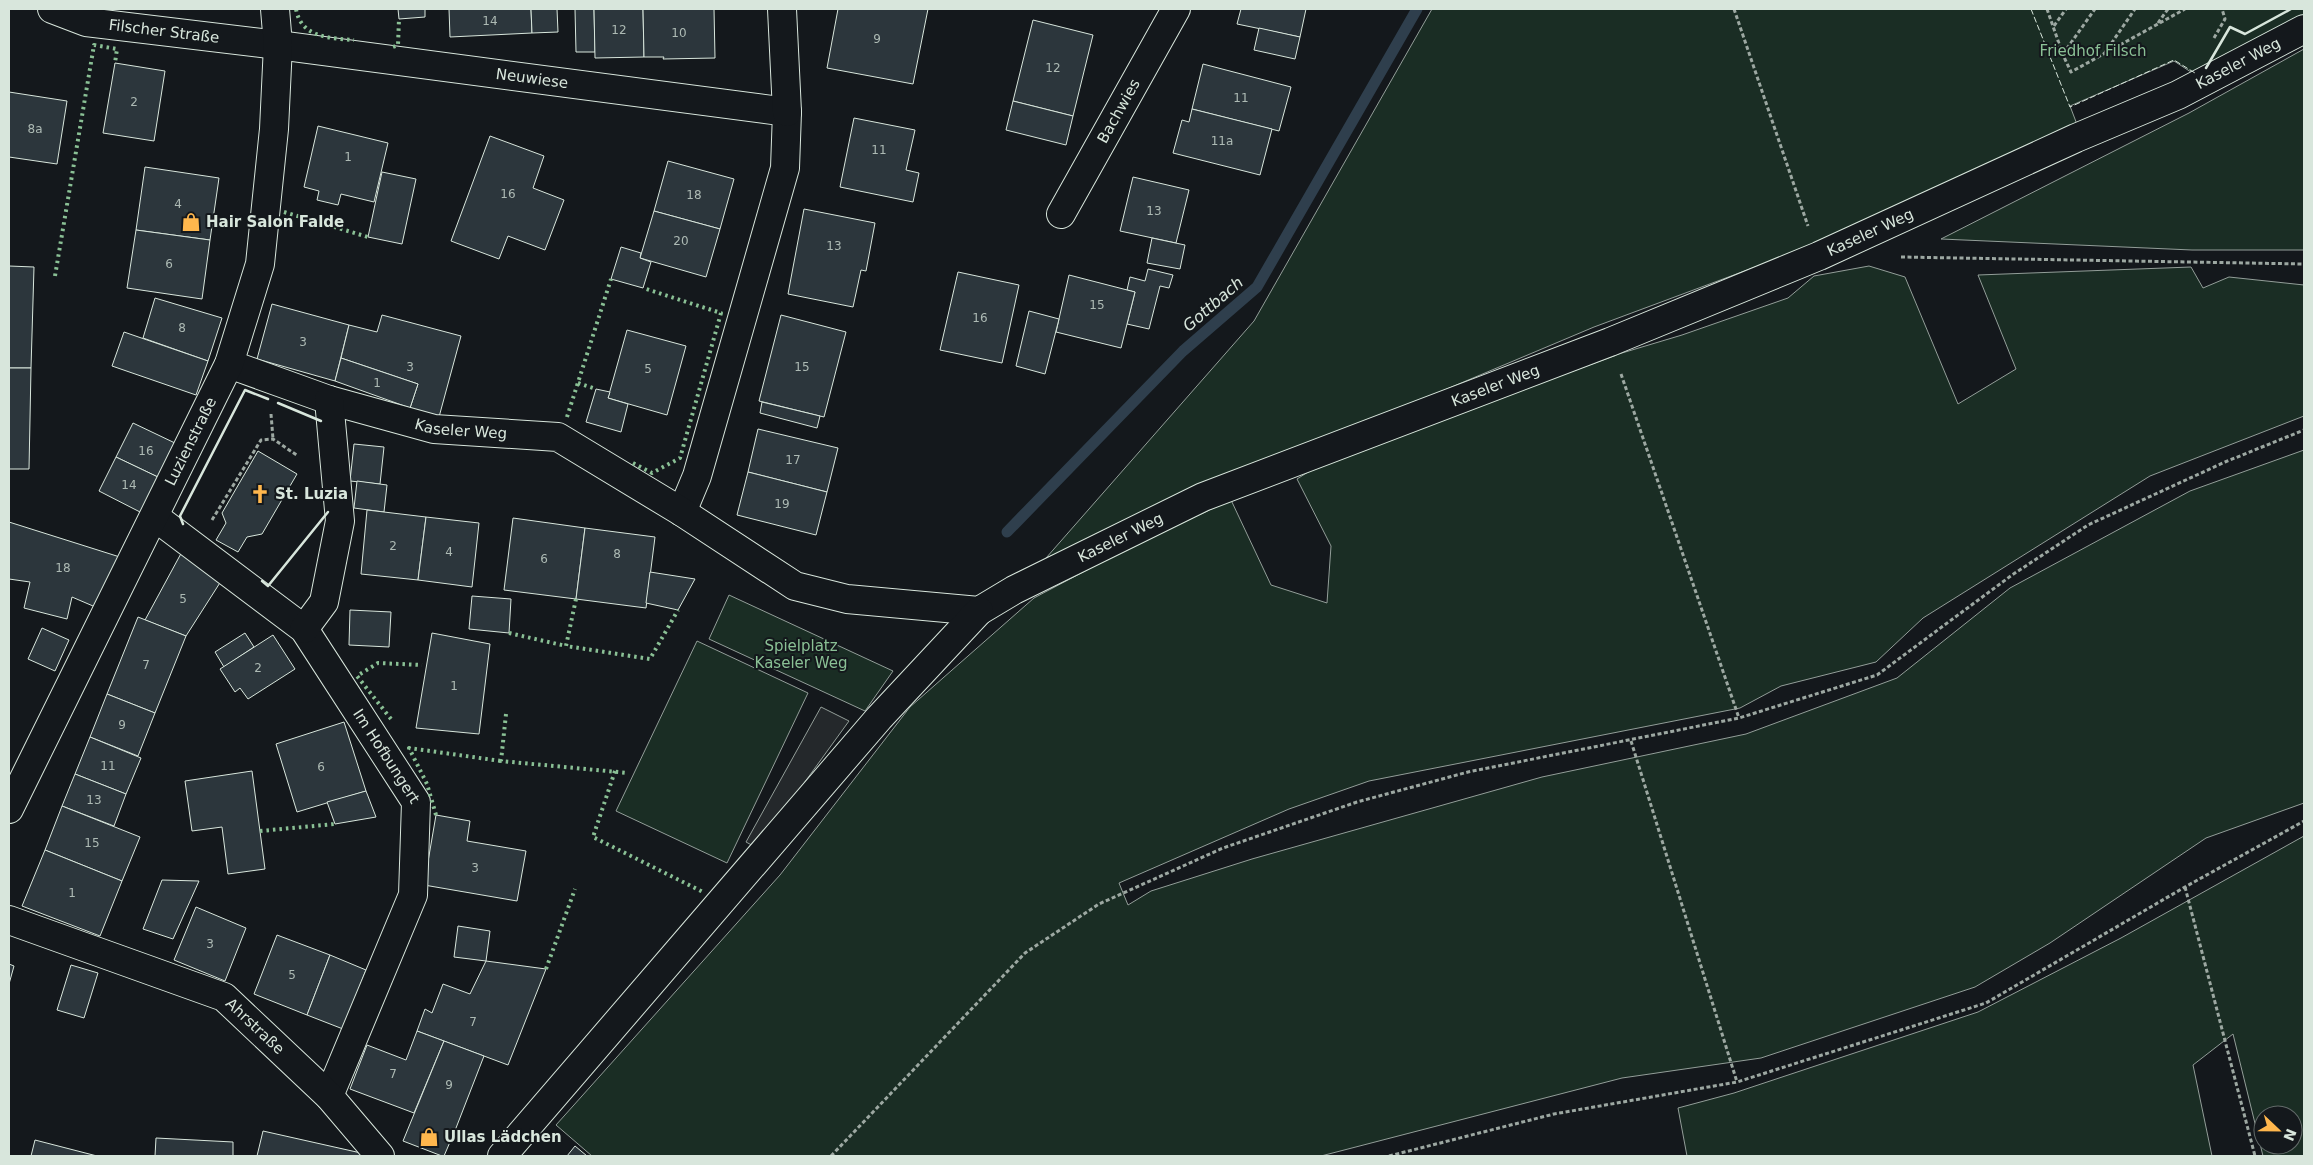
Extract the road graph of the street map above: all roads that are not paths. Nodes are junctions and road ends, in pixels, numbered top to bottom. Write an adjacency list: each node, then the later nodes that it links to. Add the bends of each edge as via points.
1 (52, 9): 6 (street, Filscher Straße, via 86,22)
2 (275, 9): 6 (street, Luzienstraße)
3 (782, 9): 7 (street)
4 (1176, 9): 8 (street, Bachwies)
5 (2304, 29): 13 (street, Kaseler Weg, via 2178,95 2076,138 1819,256 1610,342 1202,497)
6 (278, 45): 7 (street, Neuwiese); 9 (street, Luzienstraße, via 274,130 260,264)
7 (787, 112): 11 (street, via 785,168 697,476)
8 (1061, 214)
9 (229, 364): 10 (street, Kaseler Weg); 12 (street, Luzienstraße)
10 (329, 400): 11 (street, Kaseler Weg, via 434,429 558,437); 14 (street, via 340,521 324,602)
11 (682, 512): 13 (street, Kaseler Weg, via 795,586 847,599)
12 (155, 517): 14 (street, Im Hofbungert); 15 (street, Luzienstraße)
13 (979, 610): 19 (street, via 879,718)
14 (304, 629): 17 (street, Im Hofbungert, via 416,802 413,895)
15 (9, 809)
16 (9, 920): 17 (street, Ahrstraße, via 224,997)
17 (329, 1096): 18 (street, Ahrstraße)
18 (380, 1156)
19 (502, 1156)

